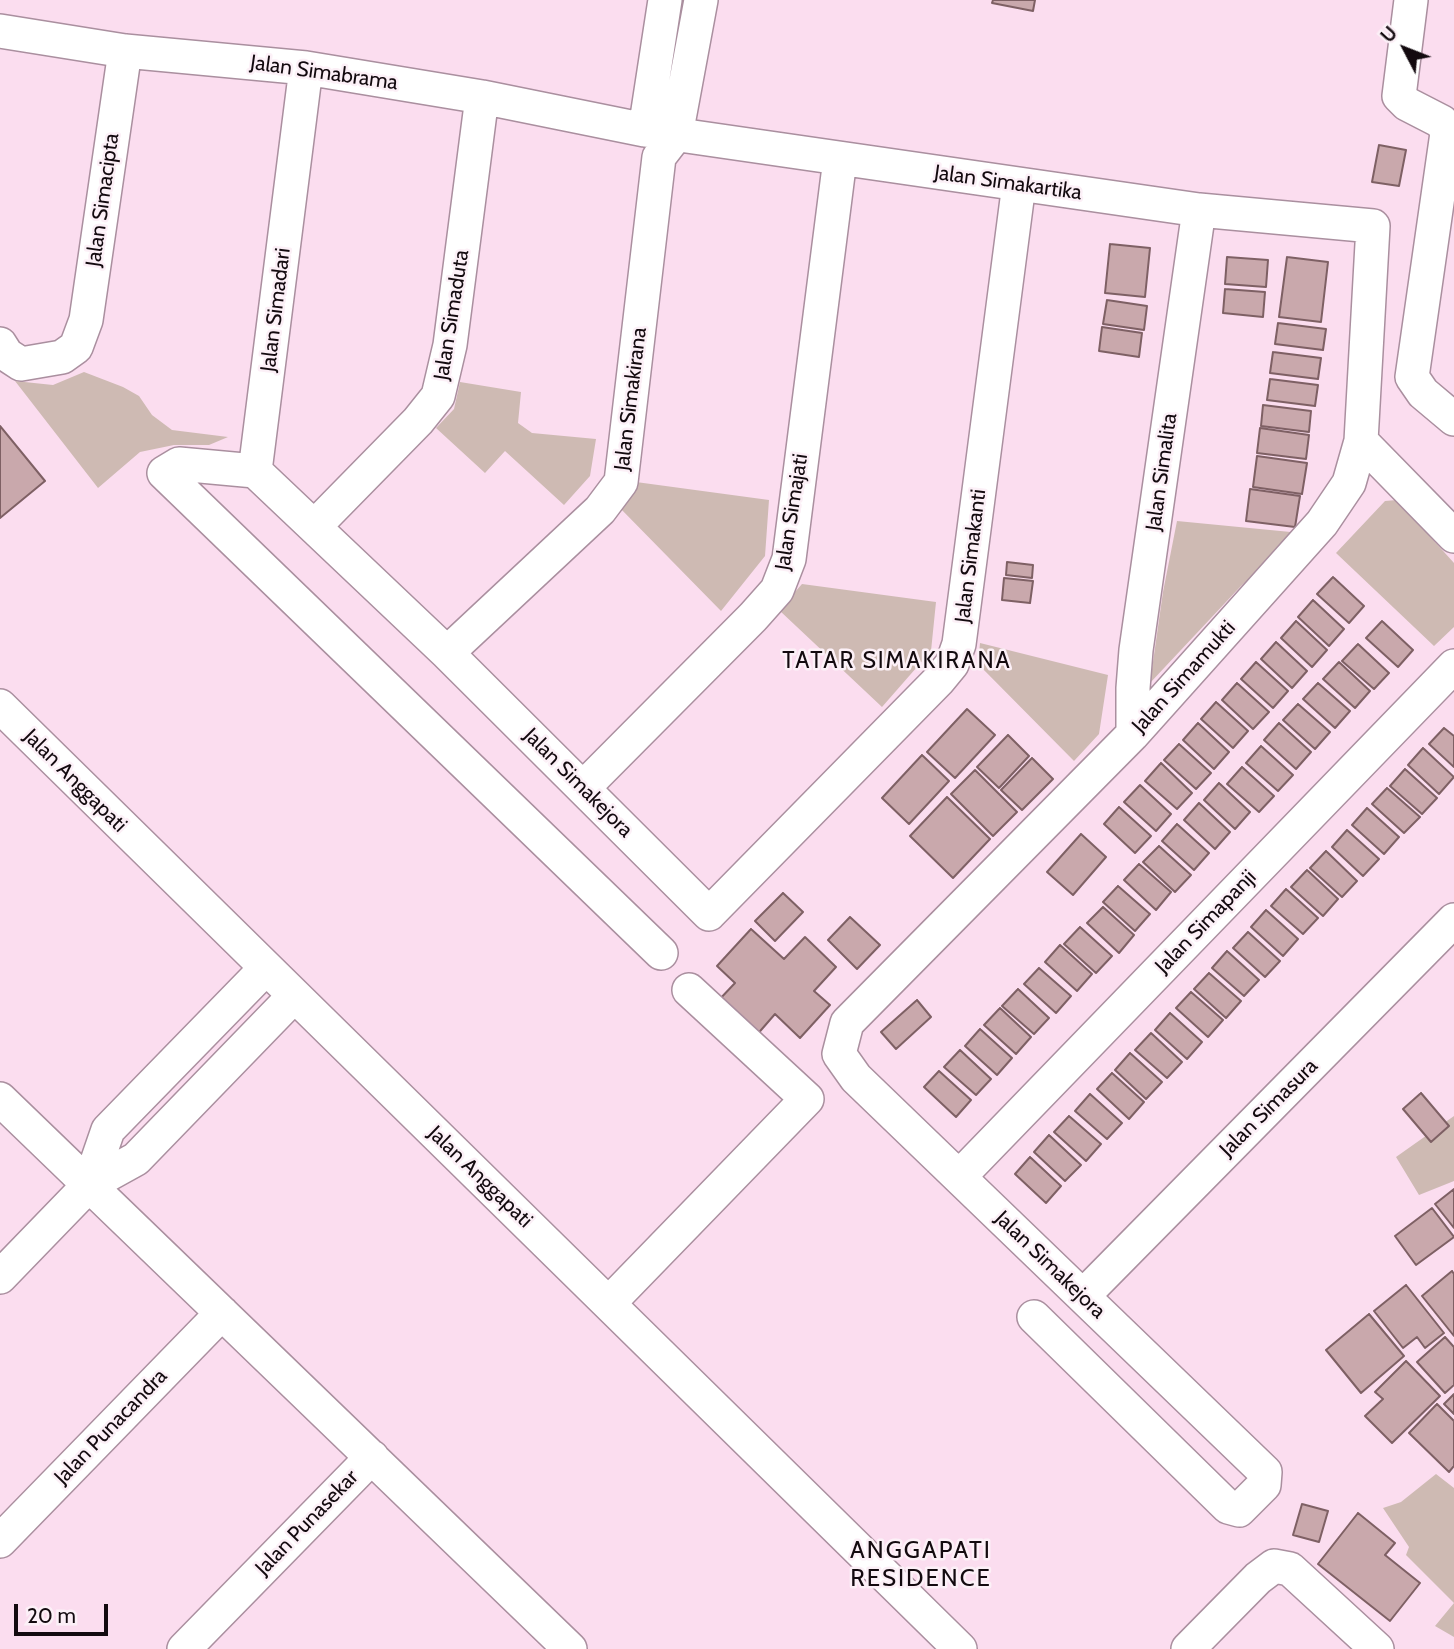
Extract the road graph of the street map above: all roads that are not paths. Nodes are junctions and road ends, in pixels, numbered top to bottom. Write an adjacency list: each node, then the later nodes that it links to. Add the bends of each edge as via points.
1 (666, 0): 8 (street)
2 (701, 0): 8 (street)
3 (1411, 0): 14 (street, via 1399,96 1442,122 1447,132 1412,377 1423,393)
4 (0, 31): 5 (street, Jalan Simabrama)
5 (125, 51): 6 (street, Jalan Simabrama); 13 (street, Jalan Simacipta, via 86,320 76,347 62,357 21,364)
6 (306, 68): 7 (street, Jalan Simabrama); 16 (street, Jalan Simadari)
7 (482, 97): 8 (street, Jalan Simabrama); 17 (street, Jalan Simaduta, via 450,345 438,396)
8 (660, 141): 9 (street, Jalan Simakartika); 19 (street, Jalan Simakirana, via 621,482 600,510)
9 (840, 159): 10 (street, Jalan Simakartika); 23 (street, Jalan Simajati, via 789,559 777,590)
10 (1019, 184): 11 (street, Jalan Simakartika); 24 (street, Jalan Simakanti, via 959,644 952,664)
11 (1199, 210): 12 (street, Jalan Simakartika); 22 (street, Jalan Simalita, via 1136,650)
12 (1373, 226): 15 (street, Jalan Simamukti)
13 (0, 344)
14 (1454, 419)
15 (1361, 440): 18 (street); 22 (street, Jalan Simamukti, via 1349,483 1322,523)
16 (255, 471): 17 (street); 26 (street, via 179,464 164,473)
17 (315, 526): 19 (street, Jalan Simakejora)
18 (1454, 536)
19 (447, 653): 23 (street, Jalan Simakejora)
20 (1454, 666): 32 (street, Jalan Simapanji)
21 (0, 706): 27 (street, Jalan Anggapati)
22 (1133, 734): 30 (street, Jalan Simamukti, via 847,1023)
23 (583, 788): 24 (street, Jalan Simakejora)
24 (709, 914)
25 (1454, 920): 35 (street, Jalan Simasura)
26 (661, 953)
27 (265, 968): 29 (street, Jalan Anggapati); 33 (street, via 108,1130)
28 (689, 990): 36 (street, via 807,1099)
29 (294, 996): 33 (street, via 136,1159); 36 (street, Jalan Anggapati)
30 (839, 1055): 32 (street, Jalan Simakejora, via 856,1078)
31 (0, 1099): 33 (street)
32 (959, 1177): 35 (street, Jalan Simakejora)
33 (89, 1185): 34 (street); 37 (street)
34 (0, 1276)
35 (1083, 1296): 38 (street, Jalan Simakejora, via 1265,1472 1264,1485 1239,1510 1228,1507)
36 (609, 1303): 43 (street, Jalan Anggapati)
37 (222, 1313): 39 (street); 40 (street, Jalan Punacandra)
38 (1034, 1317)
39 (372, 1457): 41 (street, Jalan Punasekar); 42 (street)
40 (0, 1541)
41 (184, 1649)
42 (570, 1649)
43 (960, 1649)
44 (1188, 1649): 45 (street, via 1274,1566 1290,1569)
45 (1377, 1649)

